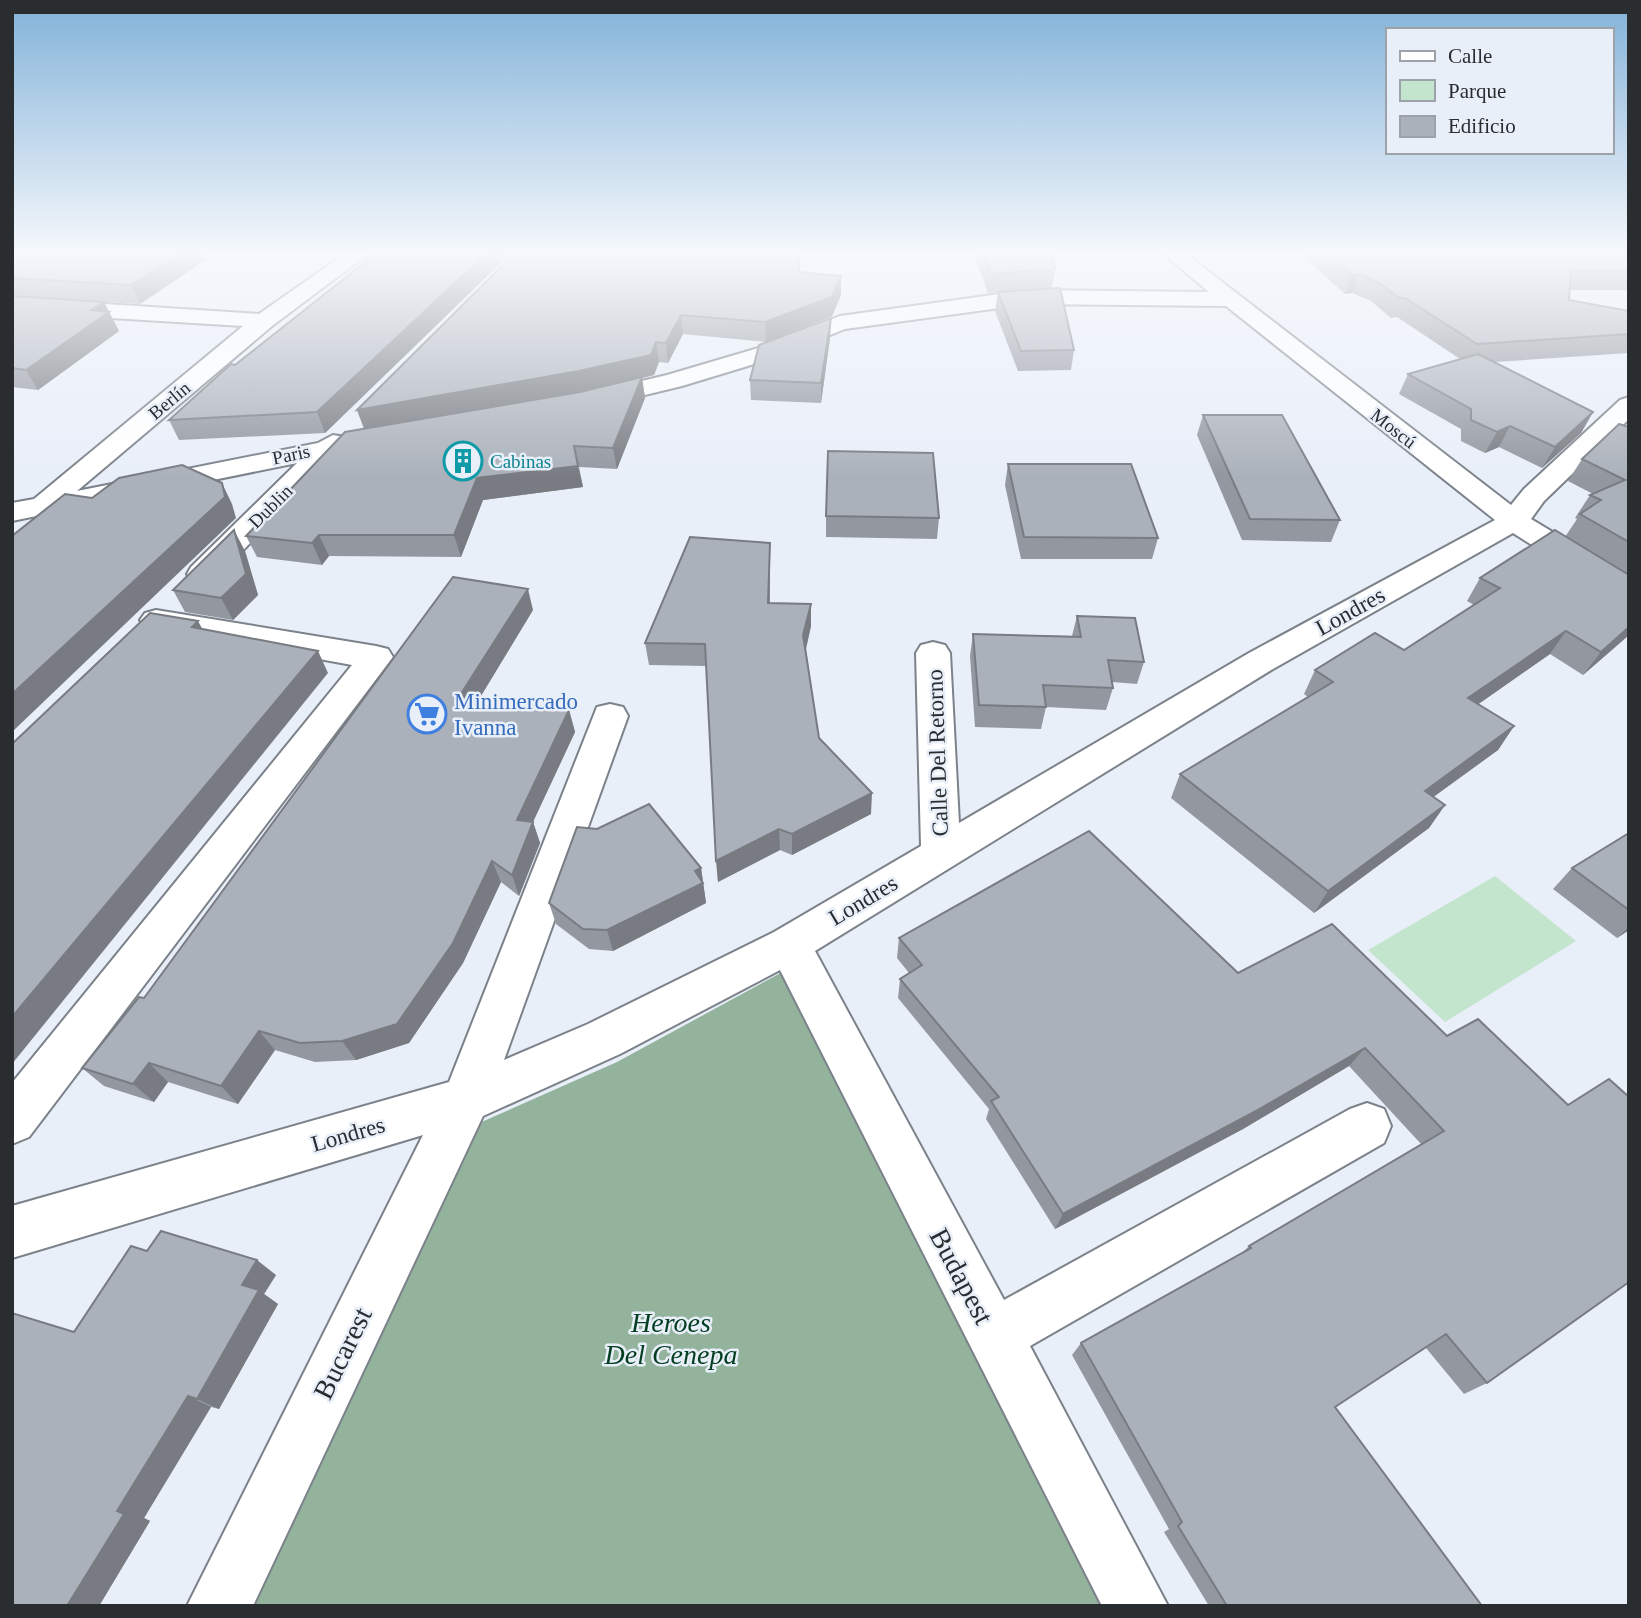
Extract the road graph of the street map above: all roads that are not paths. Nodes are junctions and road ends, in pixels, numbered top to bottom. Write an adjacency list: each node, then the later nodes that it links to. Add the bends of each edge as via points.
1 (257, 327): 9 (street, Berlín)
2 (832, 327): 4 (street, via 763,355)
3 (1265, 327): 11 (street, Moscú)
4 (570, 404)
5 (1629, 405): 11 (street, Londres, via 1534,495)
6 (359, 417): 8 (street, Dublin)
7 (407, 434): 8 (street, Paris)
8 (329, 447): 9 (street, Paris); 19 (street, Dublin, via 164,612 290,645 376,657)
9 (42, 506): 10 (street, Paris); 12 (street, Berlín)
10 (12, 512)
11 (1514, 521): 13 (street, Moscú); 16 (street, Londres, via 1261,661)
12 (12, 528)
13 (1629, 592)
14 (933, 653): 16 (street, Calle Del Retorno)
15 (610, 716): 18 (street, Bucarest)
16 (941, 853): 17 (street, Londres)
17 (789, 945): 18 (street, Londres, via 604,1040); 22 (street, Budapest)
18 (466, 1100): 21 (street, Londres); 23 (street, Bucarest)
19 (12, 1121)
20 (1367, 1126): 22 (street)
21 (12, 1233)
22 (994, 1336): 24 (street, Budapest)
23 (219, 1606)
24 (1136, 1606)

